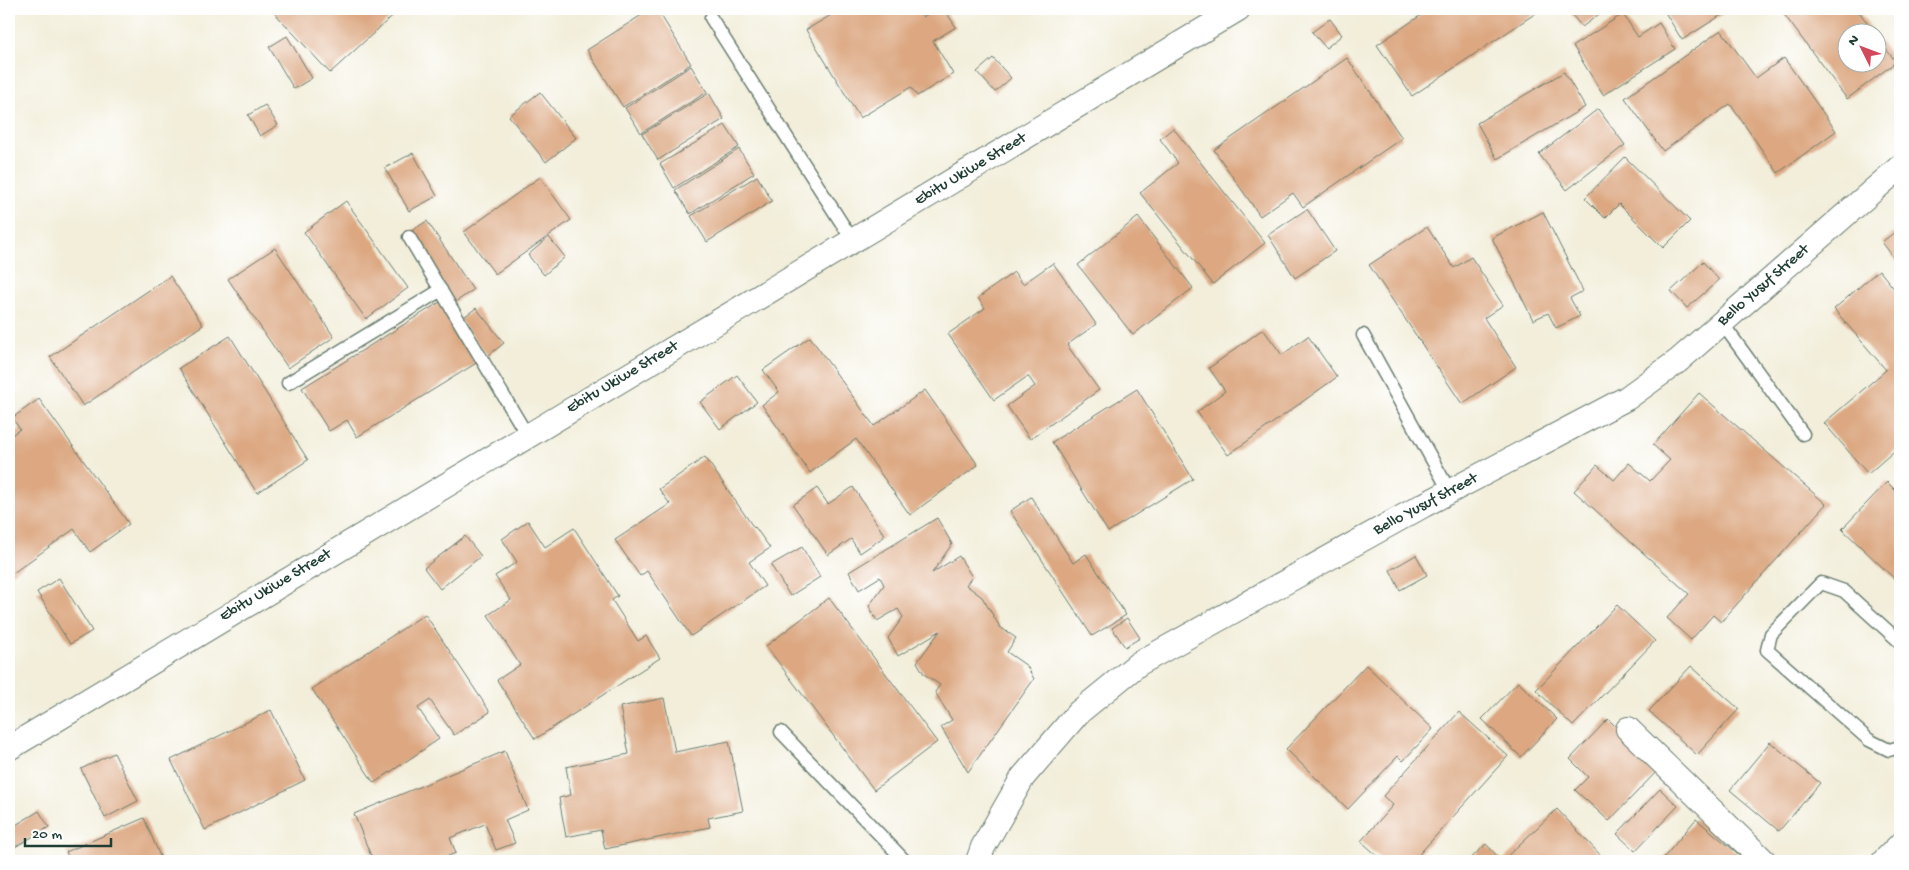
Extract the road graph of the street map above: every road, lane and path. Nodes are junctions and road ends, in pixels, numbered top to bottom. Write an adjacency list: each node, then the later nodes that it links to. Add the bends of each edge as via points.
1 (1238, 9): 5 (street, Ebitu Ukiwe Street)
2 (711, 18): 5 (lane)
3 (1900, 167): 7 (street, Bello Yusuf Street)
4 (409, 237): 6 (lane)
5 (853, 241): 11 (street, Ebitu Ukiwe Street)
6 (440, 290): 9 (lane); 11 (lane)
7 (1722, 322): 10 (lane); 12 (street, Bello Yusuf Street, via 1678,361 1626,398)
8 (1363, 334): 12 (lane)
9 (288, 383)
10 (1803, 434)
11 (527, 435): 17 (street, Ebitu Ukiwe Street)
12 (1450, 492): 20 (street, Bello Yusuf Street, via 1138,664 1078,713 1023,777)
13 (1900, 642): 16 (lane, via 1844,591 1821,583 1771,634 1767,650 1869,740 1889,750)
14 (1628, 729): 21 (street)
15 (781, 732): 19 (lane)
16 (1900, 747)
17 (9, 748)
18 (1900, 845): 22 (street)
19 (905, 861)
20 (978, 861)
21 (1764, 861)
22 (1884, 861)

